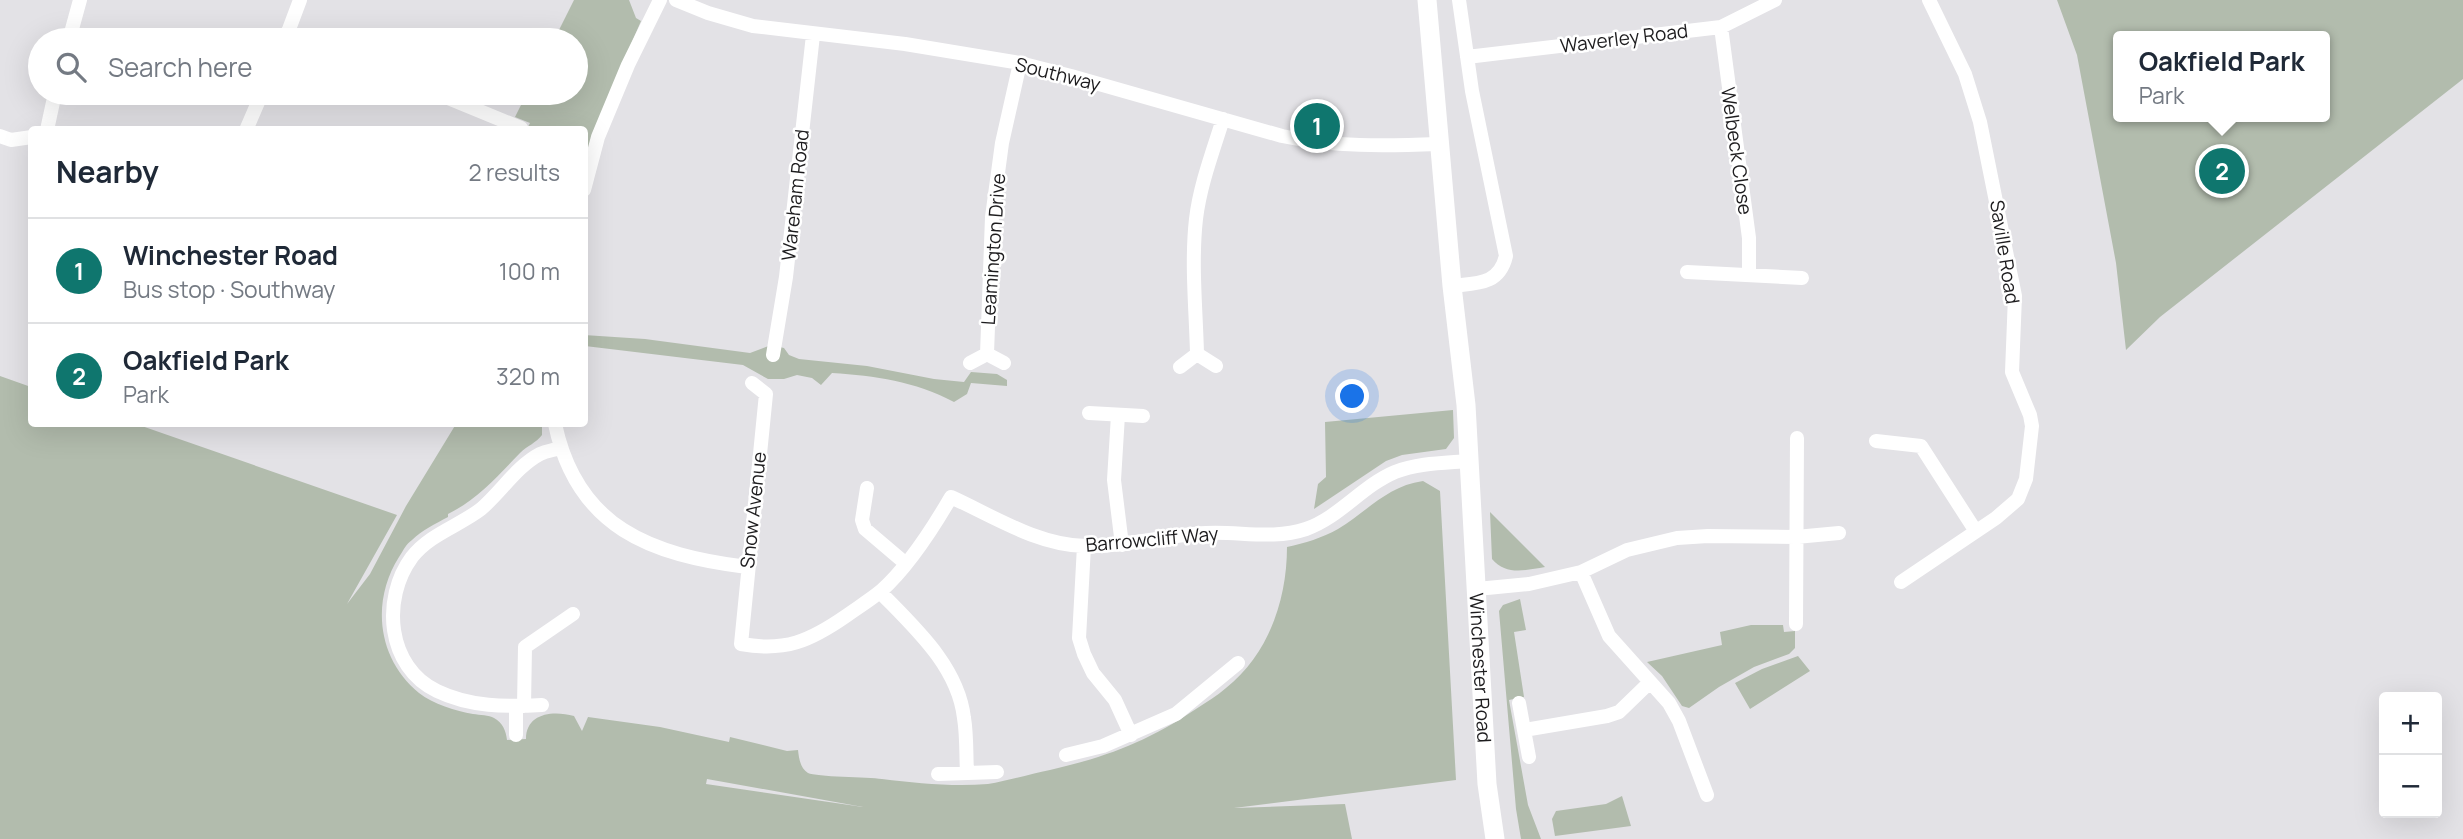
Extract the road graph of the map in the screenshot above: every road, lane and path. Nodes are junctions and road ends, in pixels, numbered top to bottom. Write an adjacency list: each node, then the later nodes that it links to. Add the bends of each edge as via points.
1 (80, 0): 10 (street)
2 (300, 0): 11 (street)
3 (660, 0): 25 (street, via 598,137)
4 (676, 0): 12 (street, Southway, via 753,26)
5 (1427, 0): 24 (street, Winchester Road)
6 (1459, 0): 13 (street)
7 (1775, 0): 9 (street, Waverley Road)
8 (1929, 0): 47 (street, Saville Road, via 1965,74 1980,122 2015,296 2012,372 2032,421 2022,492 2010,508)
9 (1721, 27): 13 (street, Waverley Road); 27 (street, Welbeck Close, via 1749,238)
10 (72, 28)
11 (289, 28)
12 (813, 35): 14 (street, Southway, via 905,44); 32 (street, Wareham Road)
13 (1466, 57): 29 (street, via 1506,257 1503,269 1494,277)
14 (1020, 64): 18 (street, Southway); 30 (street, Leamington Drive, via 992,217)
15 (52, 105): 20 (street)
16 (257, 105): 21 (street)
17 (459, 105): 19 (street)
18 (1223, 119): 24 (street, Southway, via 1318,144); 31 (street, via 1196,218)
19 (495, 124)
20 (48, 126)
21 (248, 126)
22 (0, 136): 23 (street)
23 (28, 138)
24 (1438, 144): 29 (street, Winchester Road)
25 (588, 175)
26 (1687, 272): 27 (street)
27 (1749, 275): 28 (street)
28 (1802, 278)
29 (1452, 286): 45 (street, Winchester Road)
30 (987, 354): 33 (street, Leamington Drive); 34 (street, Leamington Drive)
31 (1197, 354): 35 (street); 36 (street)
32 (773, 355)
33 (970, 363)
34 (1004, 363)
35 (1216, 366)
36 (1180, 367)
37 (752, 383): 53 (street, Snow Avenue, via 766,394)
38 (1089, 413): 39 (street)
39 (1118, 415): 40 (street); 50 (street, via 1114,480)
40 (1143, 415)
41 (556, 427): 44 (street)
42 (1797, 438): 49 (street)
43 (1876, 441): 47 (street, via 1921,446)
44 (560, 448): 53 (street, via 600,512 635,539); 65 (street, via 541,454 481,509 426,542 403,571 392,609 397,645 424,684 466,701)
45 (1468, 461): 50 (street, Barrowcliff Way, via 1395,472 1337,514 1306,529 1280,535 1206,533); 56 (street, Winchester Road)
46 (867, 488): 52 (street, via 863,525)
47 (1975, 530): 55 (street, Saville Road)
48 (1839, 533): 49 (street)
49 (1796, 537): 54 (street, via 1677,538 1627,550); 59 (street)
50 (1122, 545): 51 (street, Barrowcliff Way)
51 (1084, 546): 52 (street, Barrowcliff Way, via 1042,539 951,497); 67 (street, via 1079,638 1093,673 1115,700)
52 (905, 563): 57 (street, Barrowcliff Way)
53 (747, 567): 60 (street, Snow Avenue)
54 (1581, 572): 56 (street); 62 (street, via 1609,636)
55 (1901, 582)
56 (1478, 589): 75 (street, Winchester Road, via 1487,783)
57 (880, 592): 60 (street, Barrowcliff Way, via 811,639 772,646); 72 (street, via 934,652 954,682 964,716)
58 (573, 614): 65 (street, via 525,648)
59 (1796, 624)
60 (741, 644)
61 (1238, 663): 67 (street, via 1176,714)
62 (1650, 683): 66 (street, via 1619,712); 74 (street, via 1679,721)
63 (1519, 703): 66 (street)
64 (542, 705): 65 (street)
65 (520, 706): 68 (street)
66 (1524, 730): 70 (street)
67 (1131, 734): 69 (street, via 1103,747)
68 (516, 736)
69 (1066, 755)
70 (1529, 757)
71 (997, 772): 72 (street)
72 (967, 773): 73 (street)
73 (938, 774)
74 (1707, 795)
75 (1495, 839)

